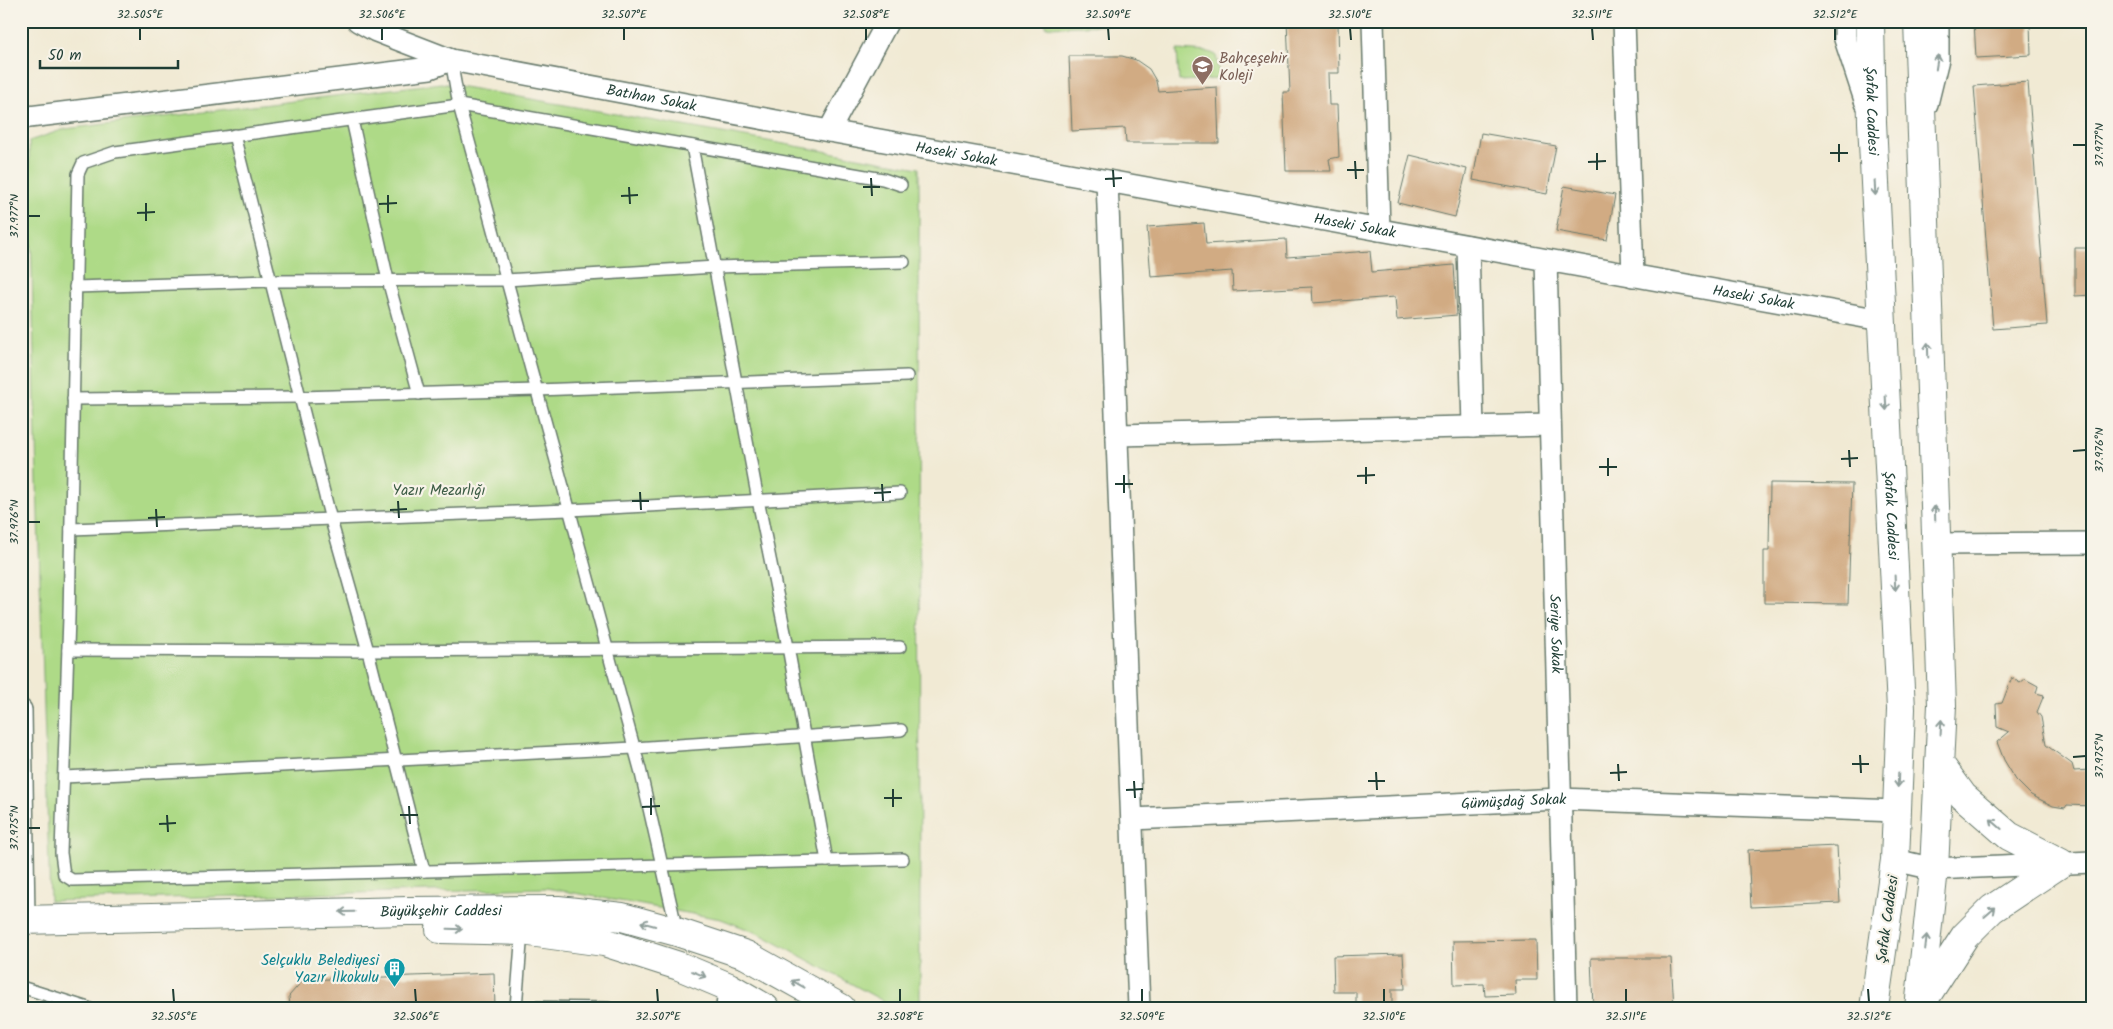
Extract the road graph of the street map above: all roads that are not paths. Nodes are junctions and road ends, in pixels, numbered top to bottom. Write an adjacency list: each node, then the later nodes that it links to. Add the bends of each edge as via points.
1 (358, 21): 9 (street, Batıhan Sokak)
2 (888, 21): 15 (street)
3 (1373, 21): 20 (street)
4 (1624, 21): 25 (street)
5 (1844, 21): 13 (street, via 1845,39)
6 (1870, 21): 13 (main road, Şafak Caddesi)
7 (1918, 21): 14 (main road)
8 (1938, 21): 14 (street, one-way to 8, via 1938,59)
9 (451, 60): 10 (lane); 11 (street, via 430,68); 15 (street, Batıhan Sokak)
10 (459, 105): 12 (lane); 17 (lane); 27 (lane)
11 (21, 118)
12 (352, 120): 16 (lane); 26 (lane)
13 (1872, 122): 30 (main road, Şafak Caddesi, one-way to 30)
14 (1921, 126): 46 (main road, one-way to 14)
15 (829, 131): 18 (street, Haseki Sokak)
16 (234, 135): 28 (lane); 29 (lane, via 115,152 83,163 78,174)
17 (692, 146): 19 (lane); 24 (lane)
18 (1108, 181): 20 (street, Haseki Sokak); 39 (street)
19 (900, 185)
20 (1379, 230): 21 (street, Haseki Sokak)
21 (1468, 246): 22 (street, Haseki Sokak); 38 (street)
22 (1546, 260): 25 (street, Haseki Sokak); 37 (street, Seriye Sokak)
23 (904, 262): 24 (lane)
24 (715, 267): 27 (lane); 32 (lane)
25 (1633, 276): 30 (street, Haseki Sokak)
26 (388, 280): 27 (lane); 28 (lane); 34 (lane)
27 (506, 280): 33 (lane)
28 (272, 281): 29 (lane); 35 (lane)
29 (76, 287): 36 (lane)
30 (1881, 320): 60 (main road, Şafak Caddesi, one-way to 60, via 1901,709)
31 (907, 376): 32 (lane)
32 (737, 382): 33 (lane); 41 (lane)
33 (536, 390): 34 (lane); 42 (lane)
34 (419, 394): 35 (lane)
35 (301, 397): 36 (lane); 43 (lane)
36 (73, 399): 44 (lane)
37 (1550, 425): 38 (street); 59 (street, Seriye Sokak)
38 (1474, 427): 39 (street)
39 (1118, 435): 61 (street)
40 (900, 493): 41 (lane)
41 (758, 500): 42 (lane); 47 (lane)
42 (569, 510): 43 (lane); 49 (lane)
43 (331, 520): 44 (lane); 51 (lane)
44 (71, 529): 50 (lane)
45 (2092, 543): 46 (street)
46 (1936, 544): 57 (main road, one-way to 46, via 1942,705)
47 (788, 647): 48 (lane); 49 (lane); 54 (lane)
48 (900, 647)
49 (607, 648): 51 (lane); 55 (lane)
50 (68, 650): 51 (lane); 58 (lane)
51 (368, 650): 56 (lane)
52 (21, 710): 70 (street)
53 (901, 730): 54 (lane)
54 (805, 736): 55 (lane); 64 (lane)
55 (634, 748): 56 (lane); 67 (lane)
56 (396, 760): 58 (lane); 69 (lane)
57 (1939, 763): 66 (main road, one-way to 57, via 2009,836 1963,796); 68 (main road)
58 (64, 777): 69 (lane, via 61,853 64,875 72,880)
59 (1559, 799): 60 (street, Gümüşdağ Sokak); 61 (street, Gümüşdağ Sokak); 82 (street, Seriye Sokak)
60 (1897, 811): 63 (main road, Şafak Caddesi)
61 (1132, 819): 81 (street)
62 (903, 859): 64 (lane)
63 (1895, 860): 68 (street); 83 (main road, Şafak Caddesi)
64 (827, 861): 67 (lane)
65 (2092, 862): 66 (street)
66 (2061, 863): 68 (street); 76 (main road, one-way to 66, via 1965,936 1992,909)
67 (661, 864): 69 (lane); 72 (lane)
68 (1934, 869): 76 (main road, one-way to 68)
69 (424, 871)
70 (22, 925): 71 (main road, Büyükşehir Caddesi, one-way to 71); 72 (main road, Büyükşehir Caddesi, one-way to 70, via 622,917 558,910 408,911)
71 (522, 931): 74 (main road, Büyükşehir Caddesi, one-way to 74, via 604,942 679,966); 75 (lane)
72 (677, 932): 80 (main road, Büyükşehir Caddesi, one-way to 72, via 746,955)
73 (21, 987): 77 (lane)
74 (728, 997): 79 (main road, Büyükşehir Caddesi)
75 (516, 1007): 78 (lane)
76 (1919, 1007)
77 (88, 1008)
78 (608, 1008)
79 (765, 1008)
80 (840, 1008)
81 (1139, 1008)
82 (1566, 1008)
83 (1874, 1008)

